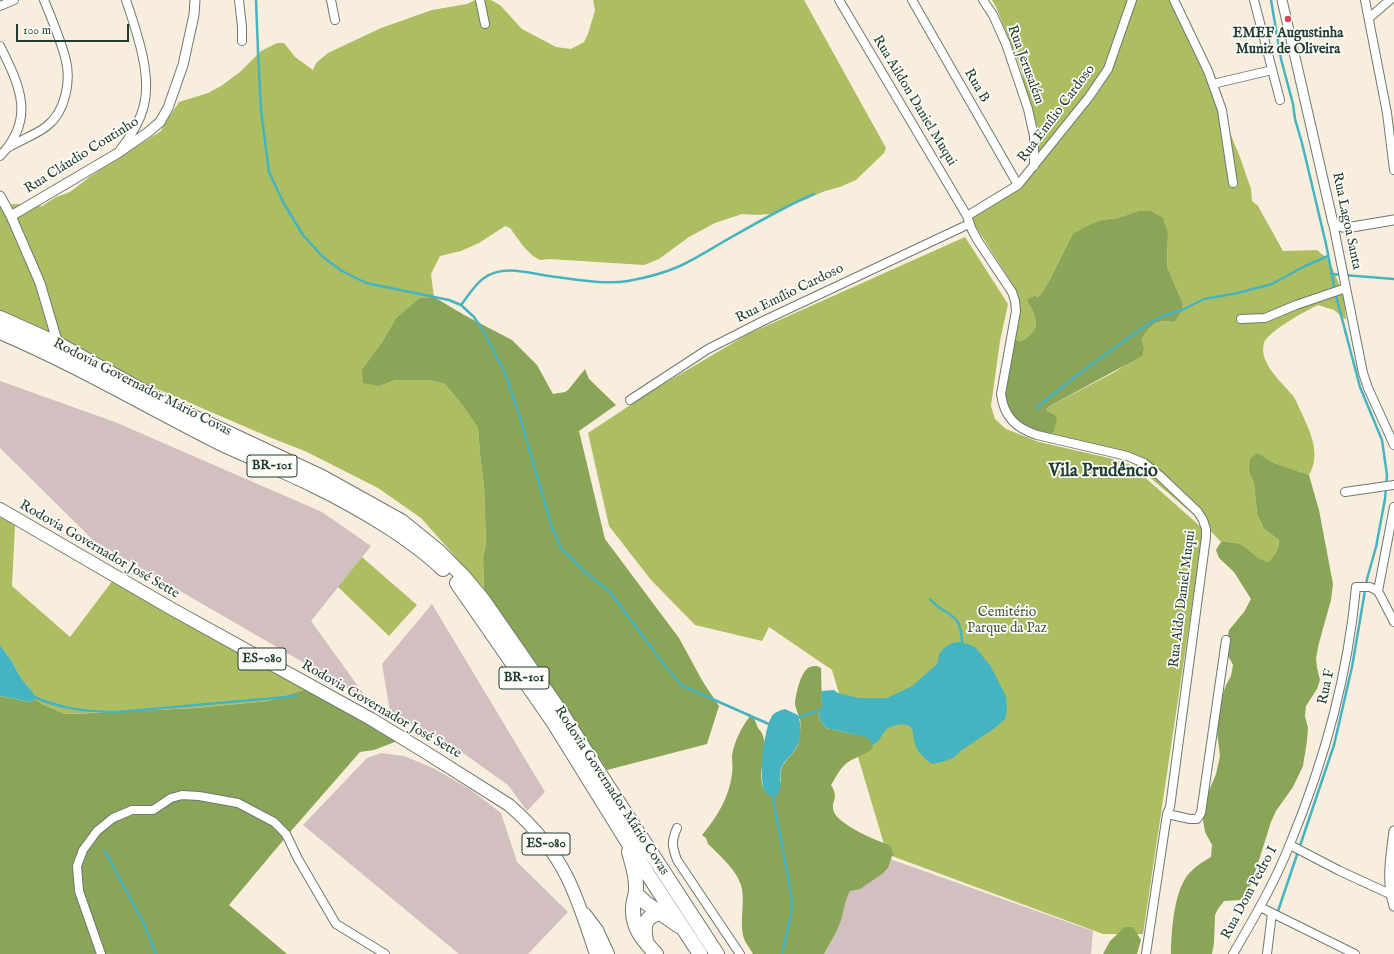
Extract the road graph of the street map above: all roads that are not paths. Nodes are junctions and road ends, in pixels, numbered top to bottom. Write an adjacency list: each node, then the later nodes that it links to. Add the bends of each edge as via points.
1 (14, 0): 17 (street)
2 (44, 0): 27 (street, via 66,62 67,85 64,101 57,116 47,126)
3 (126, 0): 28 (street, via 137,34 146,88 140,120)
4 (195, 0): 28 (street, Rua Cláudio Coutinho, via 183,65 168,108 160,122)
5 (239, 0): 21 (street)
6 (332, 0): 19 (street)
7 (480, 0): 20 (street)
8 (839, 0): 36 (street, Rua Aildon Daniel Muqui)
9 (912, 0): 33 (street, Rua B)
10 (984, 0): 30 (street, Rua Jerusalém, via 1006,44 1028,109 1034,136)
11 (1132, 0): 30 (street, Rua Emílio Cardoso, via 1115,51 1100,83)
12 (1174, 0): 24 (street)
13 (1254, 0): 23 (street)
14 (1282, 0): 38 (street, Rua Lagoa Santa)
15 (1365, 0): 18 (street)
16 (1390, 0): 18 (street)
17 (0, 6)
18 (1369, 18): 26 (street, via 1377,66)
19 (335, 20)
20 (486, 24)
21 (242, 41)
22 (1, 49): 27 (street, via 11,68 22,105 18,131)
23 (1272, 70): 24 (street); 25 (street)
24 (1213, 84): 32 (street, via 1222,110)
25 (1280, 100)
26 (1390, 112): 31 (street)
27 (9, 147): 29 (street)
28 (118, 153): 35 (street, Rua Cláudio Coutinho)
29 (0, 156)
30 (1034, 166): 33 (street, Rua Emílio Cardoso)
31 (1394, 170)
32 (1233, 183)
33 (1018, 185): 36 (street, Rua Emílio Cardoso)
34 (0, 196): 35 (street)
35 (11, 216): 43 (street, via 40,283)
36 (968, 220): 44 (street, Rua Emílio Cardoso, via 708,349); 53 (street, Rua Aldo Daniel Muqui, via 1015,301 1016,311 1001,394 1002,405 1008,416 1026,431 1037,435 1127,456 1144,463 1190,504 1203,520 1206,537)
37 (1394, 220): 38 (street, via 1352,227 1342,227)
38 (1333, 223): 39 (street, Rua Lagoa Santa)
39 (1346, 288): 41 (street, via 1265,318); 45 (street, Rua Lagoa Santa, via 1363,373)
40 (0, 318): 43 (highway, Rodovia Governador Mário Covas / BR-101)
41 (1241, 319)
42 (0, 332): 56 (highway, Rodovia Governador Mário Covas / BR-101, via 40,349 217,442 340,499 407,539 435,561 461,587 554,723)
43 (58, 344): 68 (highway, Rodovia Governador Mário Covas / BR-101, via 168,405 322,477 401,521 438,551 483,600 564,717)
44 (630, 400)
45 (1394, 445)
46 (1394, 485): 47 (street)
47 (1345, 492)
48 (1394, 506): 50 (street)
49 (0, 509): 61 (main road, Rodovia Governador José Sette / ES-080, via 172,609 371,719 498,797 520,815 542,839 567,877)
50 (1378, 590): 51 (street); 57 (street, Rua F, via 1356,587 1353,620 1331,726 1313,786)
51 (1394, 622)
52 (1226, 640): 53 (street, via 1200,813 1197,819)
53 (1167, 814): 76 (street, Rua Aldo Daniel Muqui)
54 (677, 828): 75 (street, via 672,839 677,860)
55 (1394, 831): 60 (street, via 1390,860)
56 (623, 833): 58 (highway, Rodovia Governador Mário Covas / BR-101); 59 (highway, via 634,868)
57 (1290, 845): 60 (street); 63 (street, Rua Dom Pedro I)
58 (647, 873): 59 (highway); 66 (highway, Rodovia Governador Mário Covas / BR-101); 68 (highway, via 658,874 705,943)
59 (636, 889): 64 (highway, via 646,903); 67 (highway, via 634,923)
60 (1390, 894): 62 (street)
61 (578, 906): 71 (main road, Rodovia Governador José Sette / ES-080); 72 (main road, via 595,926)
62 (1394, 906)
63 (1260, 907): 65 (street); 77 (street, Rua Dom Pedro I)
64 (661, 913): 66 (highway); 67 (highway, via 650,917 645,924 643,930)
65 (1272, 913): 78 (street); 79 (street)
66 (685, 931): 74 (highway, Rodovia Governador Mário Covas / BR-101)
67 (646, 943): 73 (highway)
68 (716, 952)
69 (101, 954): 70 (street, via 79,891 76,866 82,850 97,831 113,818 132,810 153,810 171,798 182,795 238,803 274,822 286,834 336,924)
70 (385, 954)
71 (596, 954)
72 (608, 954)
73 (656, 954)
74 (700, 954)
75 (740, 954)
76 (1146, 954)
77 (1233, 954)
78 (1267, 954)
79 (1356, 954)

